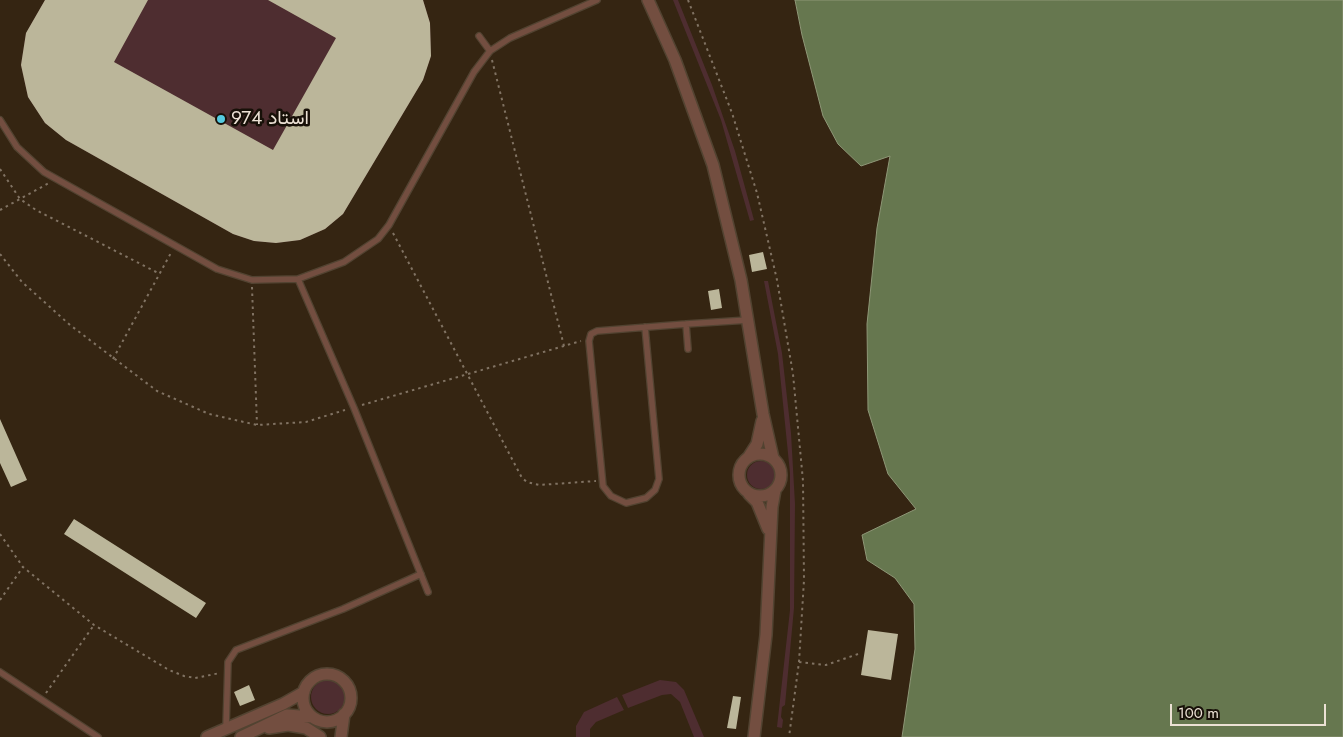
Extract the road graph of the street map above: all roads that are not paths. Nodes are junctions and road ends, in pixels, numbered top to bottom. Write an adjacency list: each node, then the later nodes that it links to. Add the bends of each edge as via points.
1 (597, 0): 4 (lane, via 510,38)
2 (648, 0): 7 (street, via 675,60 713,165)
3 (479, 36): 4 (lane)
4 (490, 51): 6 (lane, via 474,72 378,239 357,255)
5 (0, 120): 6 (lane, via 17,147 55,180 174,247 217,269 252,280)
6 (298, 279): 17 (lane)
7 (749, 320): 8 (lane); 11 (street)
8 (686, 324): 9 (lane); 10 (lane)
9 (645, 328): 9 (lane, via 658,485 646,498 626,503 605,490 589,341 591,334 597,331)
10 (688, 349)
11 (763, 414): 12 (street, via 757,444); 13 (street)
12 (748, 458): 13 (street, via 760,454); 15 (street, via 739,476 740,483)
13 (773, 458): 14 (street, via 781,470)
14 (775, 490): 15 (street, via 763,497); 16 (street)
15 (749, 494): 16 (street, via 764,515)
16 (770, 538): 30 (street, via 766,635)
17 (421, 574): 18 (lane); 23 (lane, via 343,609 236,650 228,662)
18 (428, 592)
19 (0, 672): 25 (lane)
20 (304, 692): 21 (street, via 318,676 332,674 339,677 350,694); 22 (street, via 304,705); 23 (street)
21 (344, 714): 22 (street, via 328,721); 29 (street)
22 (312, 716): 24 (street, via 287,715)
23 (226, 728): 26 (street)
24 (255, 731): 27 (street); 28 (street, via 288,724 306,728)
25 (98, 737)
26 (207, 737)
27 (241, 737)
28 (320, 737)
29 (341, 737)
30 (754, 737)

